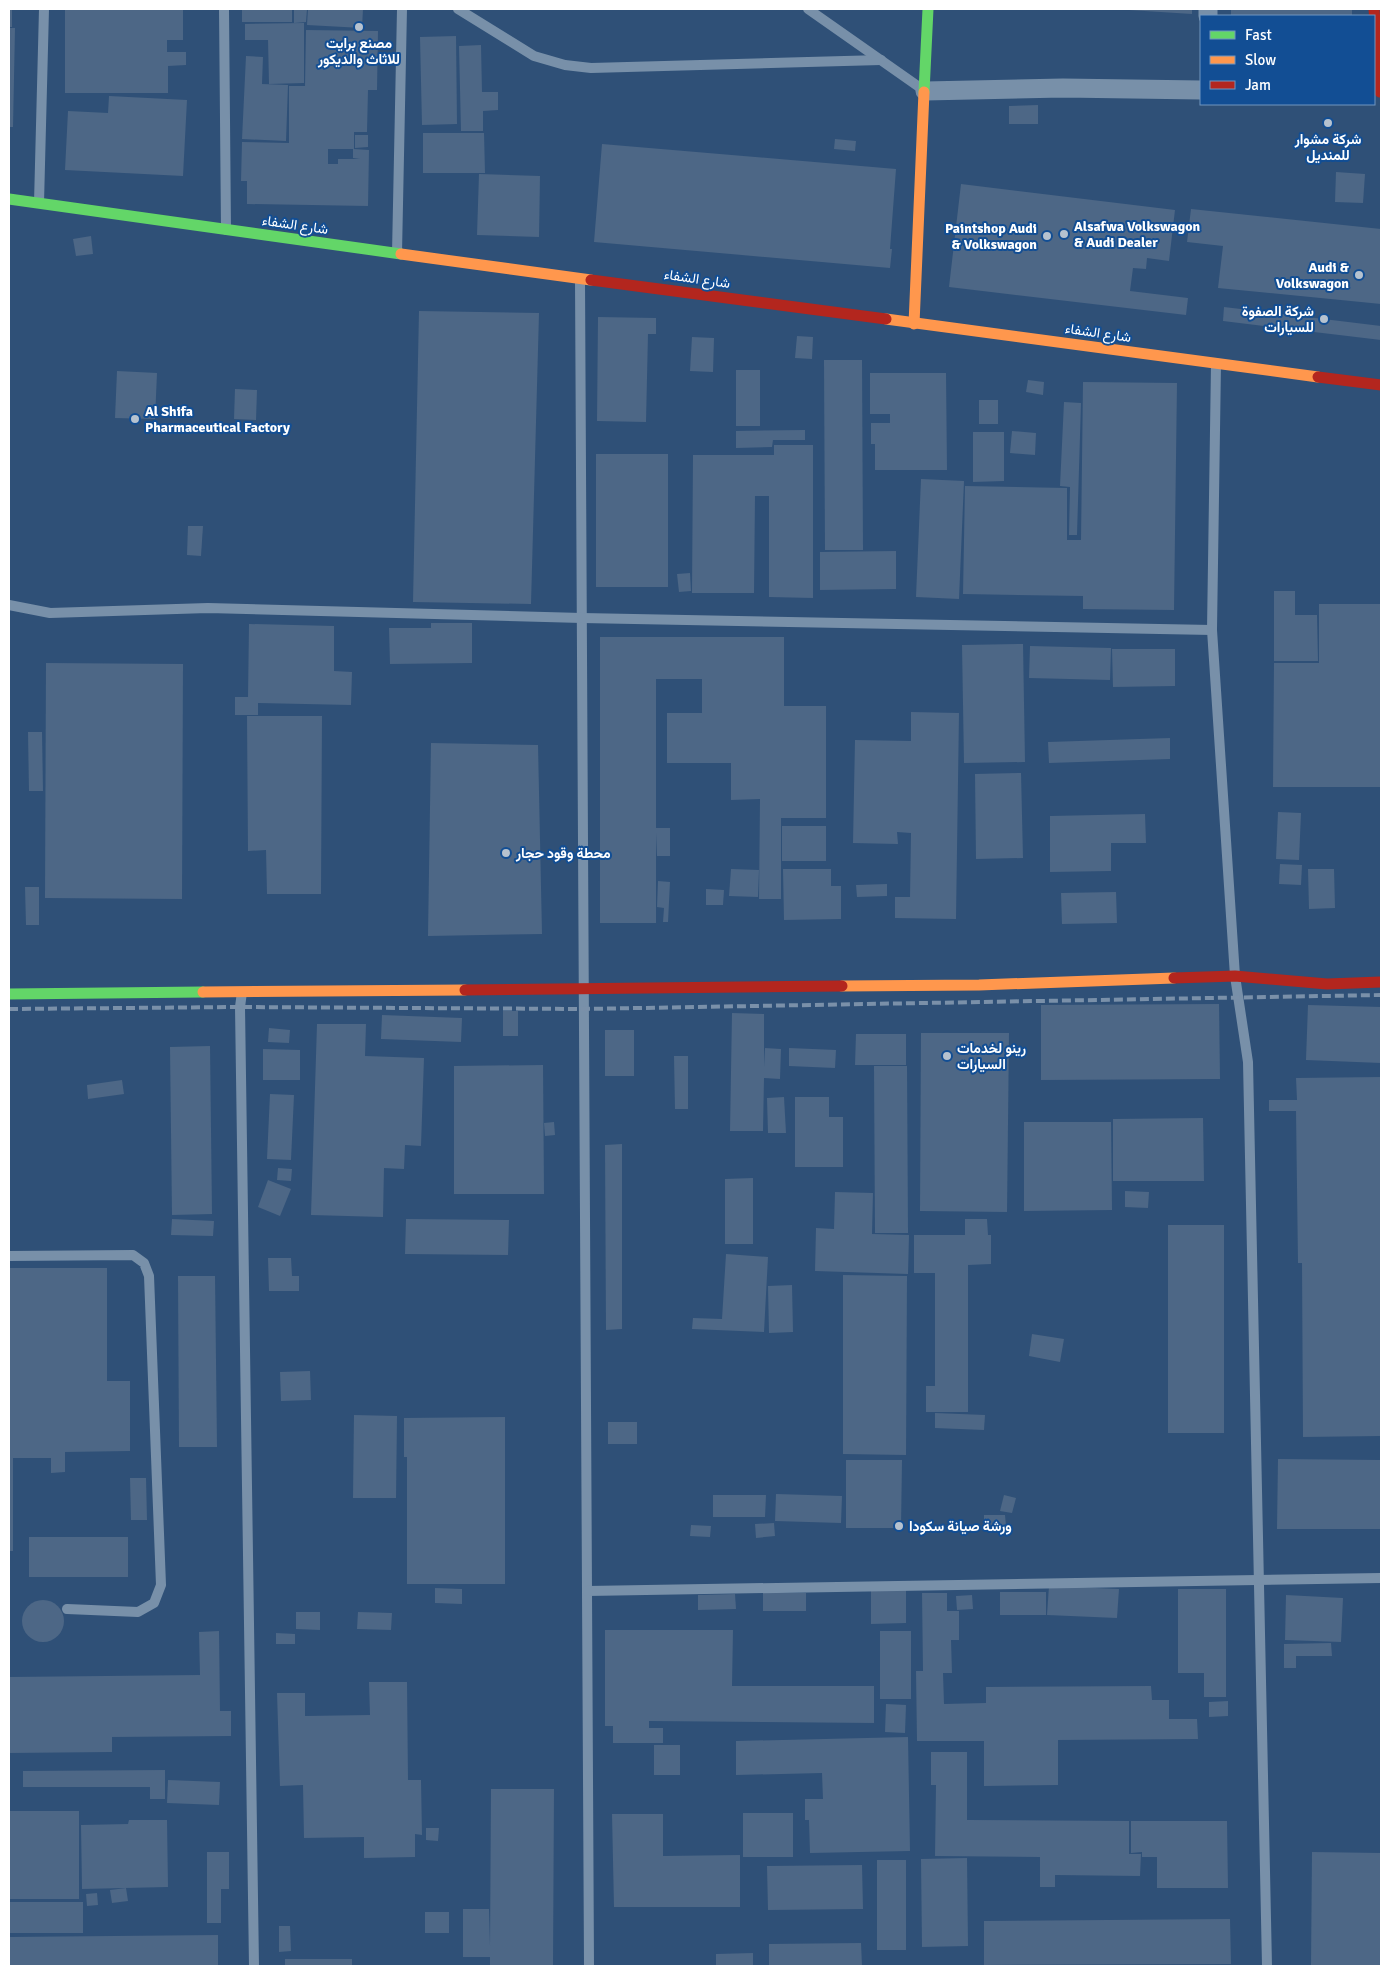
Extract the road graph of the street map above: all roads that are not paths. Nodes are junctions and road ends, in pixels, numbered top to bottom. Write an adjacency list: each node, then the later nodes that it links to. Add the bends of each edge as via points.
1 (44, 9): 13 (lane)
2 (224, 9): 14 (lane)
3 (402, 9): 15 (lane)
4 (458, 9): 8 (lane, via 534,56 565,65 591,68)
5 (808, 9): 8 (lane)
6 (928, 9): 10 (street)
7 (1375, 30): 11 (street)
8 (881, 60): 10 (lane)
9 (1200, 90): 10 (street)
10 (925, 91): 17 (street)
11 (1378, 92)
12 (9, 199): 13 (street, شارع الشفاء)
13 (39, 204): 14 (street, شارع الشفاء)
14 (226, 232): 15 (street, شارع الشفاء)
15 (397, 254): 16 (street, شارع الشفاء)
16 (580, 278): 17 (street, شارع الشفاء); 21 (lane)
17 (914, 324): 18 (street, شارع الشفاء)
18 (1216, 364): 19 (street, شارع الشفاء); 22 (lane)
19 (1381, 385)
20 (9, 605): 21 (lane, via 50,613 208,608)
21 (582, 618): 22 (lane); 25 (lane)
22 (1212, 630): 23 (lane)
23 (1235, 976): 24 (street, via 1327,984); 25 (street, via 979,986); 30 (lane, via 1248,1062)
24 (1381, 982)
25 (584, 988): 26 (street); 31 (lane)
26 (242, 990): 27 (street); 33 (lane)
27 (9, 994)
28 (9, 1256): 32 (lane, via 133,1255 144,1263 149,1276 161,1584 154,1603 138,1612)
29 (1381, 1578): 30 (lane)
30 (1260, 1580): 31 (lane); 35 (lane)
31 (588, 1591): 34 (lane)
32 (67, 1609)
33 (254, 1966)
34 (589, 1966)
35 (1267, 1966)

